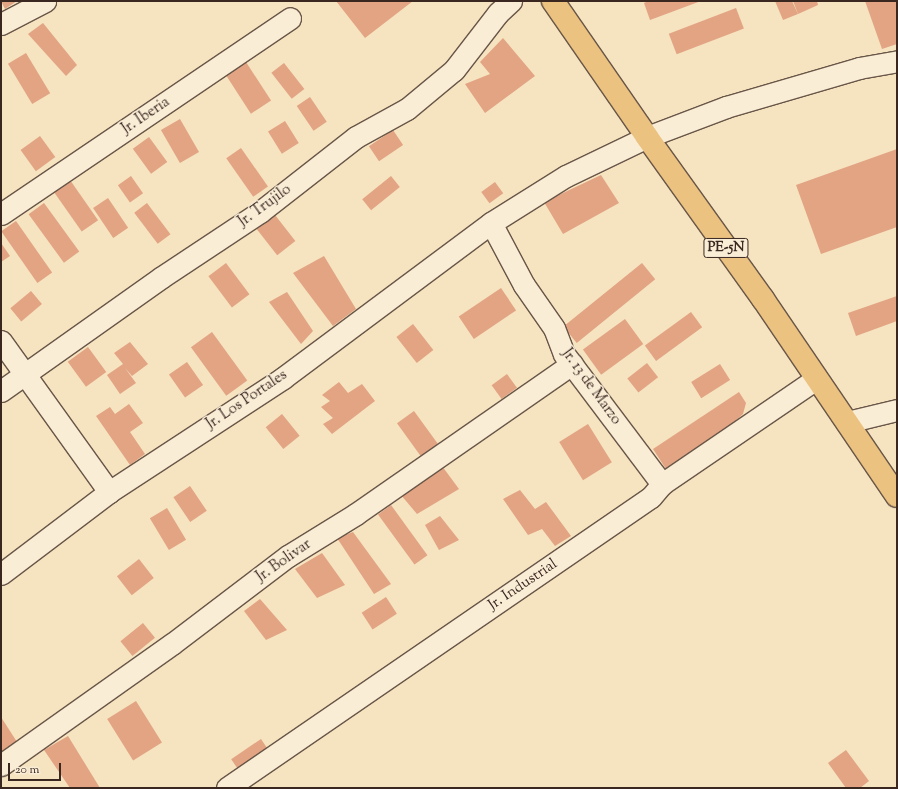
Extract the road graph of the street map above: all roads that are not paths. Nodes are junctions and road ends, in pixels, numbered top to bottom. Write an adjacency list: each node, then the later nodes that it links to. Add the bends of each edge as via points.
1 (45, 1): 5 (street)
2 (512, 1): 12 (street, Jr. Trujilo, via 498,13 454,70 407,109 356,137 260,212 162,276)
3 (553, 1): 7 (highway, PE-5N)
4 (290, 18): 8 (street, Jr. Iberia)
5 (2, 22)
6 (897, 61): 7 (street, Jr. Los Portales, via 859,68 726,107)
7 (647, 137): 9 (street, Jr. Los Portales, via 566,176); 13 (highway, PE-5N, via 763,299)
8 (1, 214)
9 (491, 223): 11 (street, Jr. 13 de Marzo, via 524,285 554,328 564,354); 18 (street, Jr. Los Portales, via 283,378)
10 (1, 341): 12 (street)
11 (572, 364): 17 (street, Jr. 13 de Marzo); 21 (street, Jr. Bolivar, via 356,514 288,556 172,644)
12 (24, 375): 14 (street, Jr. Trujilo); 18 (street)
13 (816, 379): 16 (highway, PE-5N); 17 (street, Jr. Industrial)
14 (1, 391)
15 (897, 410): 16 (street)
16 (847, 422): 19 (highway, PE-5N)
17 (662, 484): 22 (street, Jr. Industrial, via 651,497)
18 (109, 492): 20 (street, Jr. Los Portales)
19 (897, 496)
20 (1, 574)
21 (1, 765)
22 (227, 788)

